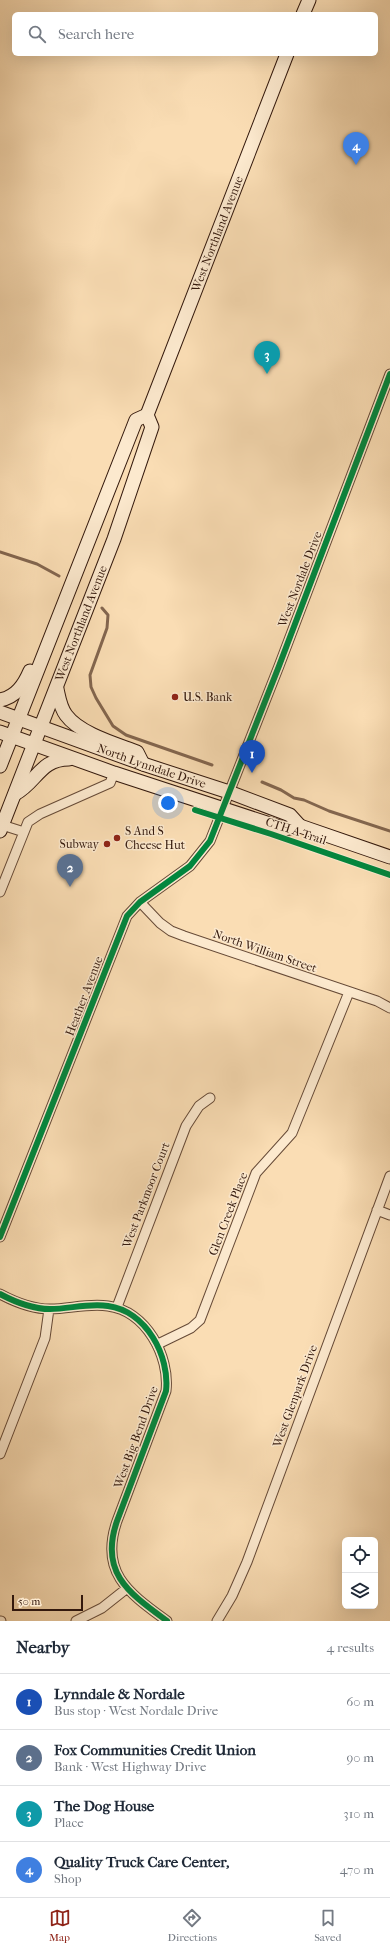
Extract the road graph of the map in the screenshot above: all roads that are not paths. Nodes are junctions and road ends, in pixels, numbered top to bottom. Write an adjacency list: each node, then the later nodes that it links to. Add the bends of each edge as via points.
1 (309, 0): 2 (main road)
2 (304, 12)
3 (287, 56): 5 (main road, West Northland Avenue)
4 (390, 374): 18 (street, West Nordale Drive)
5 (147, 415): 6 (main road, West Northland Avenue, via 136,420); 7 (main road, West Northland Avenue, via 152,427 122,518)
6 (62, 611): 8 (main road, via 51,619 20,689); 10 (main road, West Northland Avenue)
7 (57, 688): 11 (main road, West Northland Avenue); 15 (main road, via 60,706 71,720 93,734 137,752)
8 (0, 700)
9 (0, 712): 10 (main road, North Lynndale Drive)
10 (19, 719): 11 (main road, North Lynndale Drive); 12 (main road, West Northland Avenue)
11 (41, 728): 13 (main road, West Northland Avenue); 15 (main road, North Lynndale Drive)
12 (6, 734): 13 (main road, North Lynndale Drive); 16 (main road, West Northland Avenue)
13 (34, 745): 14 (main road, North Lynndale Drive); 19 (main road, West Northland Avenue)
14 (75, 759): 17 (main road, North Lynndale Drive); 19 (main road, via 63,759 46,764 24,789)
15 (143, 764): 18 (main road, North Lynndale Drive)
16 (0, 766)
17 (114, 773): 20 (main road, North Lynndale Drive); 23 (street, via 110,783 40,814 28,822)
18 (229, 792): 20 (street, Heather Avenue); 21 (main road, North Lynndale Drive, via 290,816)
19 (15, 794): 22 (main road, West Northland Avenue)
20 (222, 809): 21 (main road, North Lynndale Drive, via 285,829); 26 (street, Heather Avenue, via 210,841 195,861)
21 (300, 826): 24 (main road, North Lynndale Drive)
22 (1, 828): 23 (street)
23 (24, 832): 25 (street)
24 (390, 857)
25 (0, 892)
26 (140, 902): 27 (street, North William Street, via 172,931); 33 (street, Heather Avenue, via 127,916 117,939)
27 (350, 992): 28 (street, North William Street); 37 (street, Glen Creek Place, via 292,1133 256,1174 200,1320 191,1328)
28 (390, 1008)
29 (210, 1098): 35 (street, West Parkmoor Court, via 199,1106 186,1126)
30 (390, 1176): 31 (street, West Glenpark Drive)
31 (377, 1210): 32 (street); 42 (street, West Glenpark Drive, via 247,1562 232,1596)
32 (390, 1215)
33 (0, 1237)
34 (0, 1294): 36 (street, West Big Bend Drive, via 24,1304)
35 (117, 1307): 36 (street, West Big Bend Drive, via 100,1305); 37 (street, West Big Bend Drive, via 136,1319)
36 (49, 1309): 38 (street, via 45,1338)
37 (158, 1344): 39 (street, West Big Bend Drive, via 166,1371 166,1391 111,1543 115,1567)
38 (0, 1454)
39 (126, 1589): 40 (street, via 102,1608); 41 (street)
40 (76, 1621)
41 (167, 1621)
42 (217, 1621)

